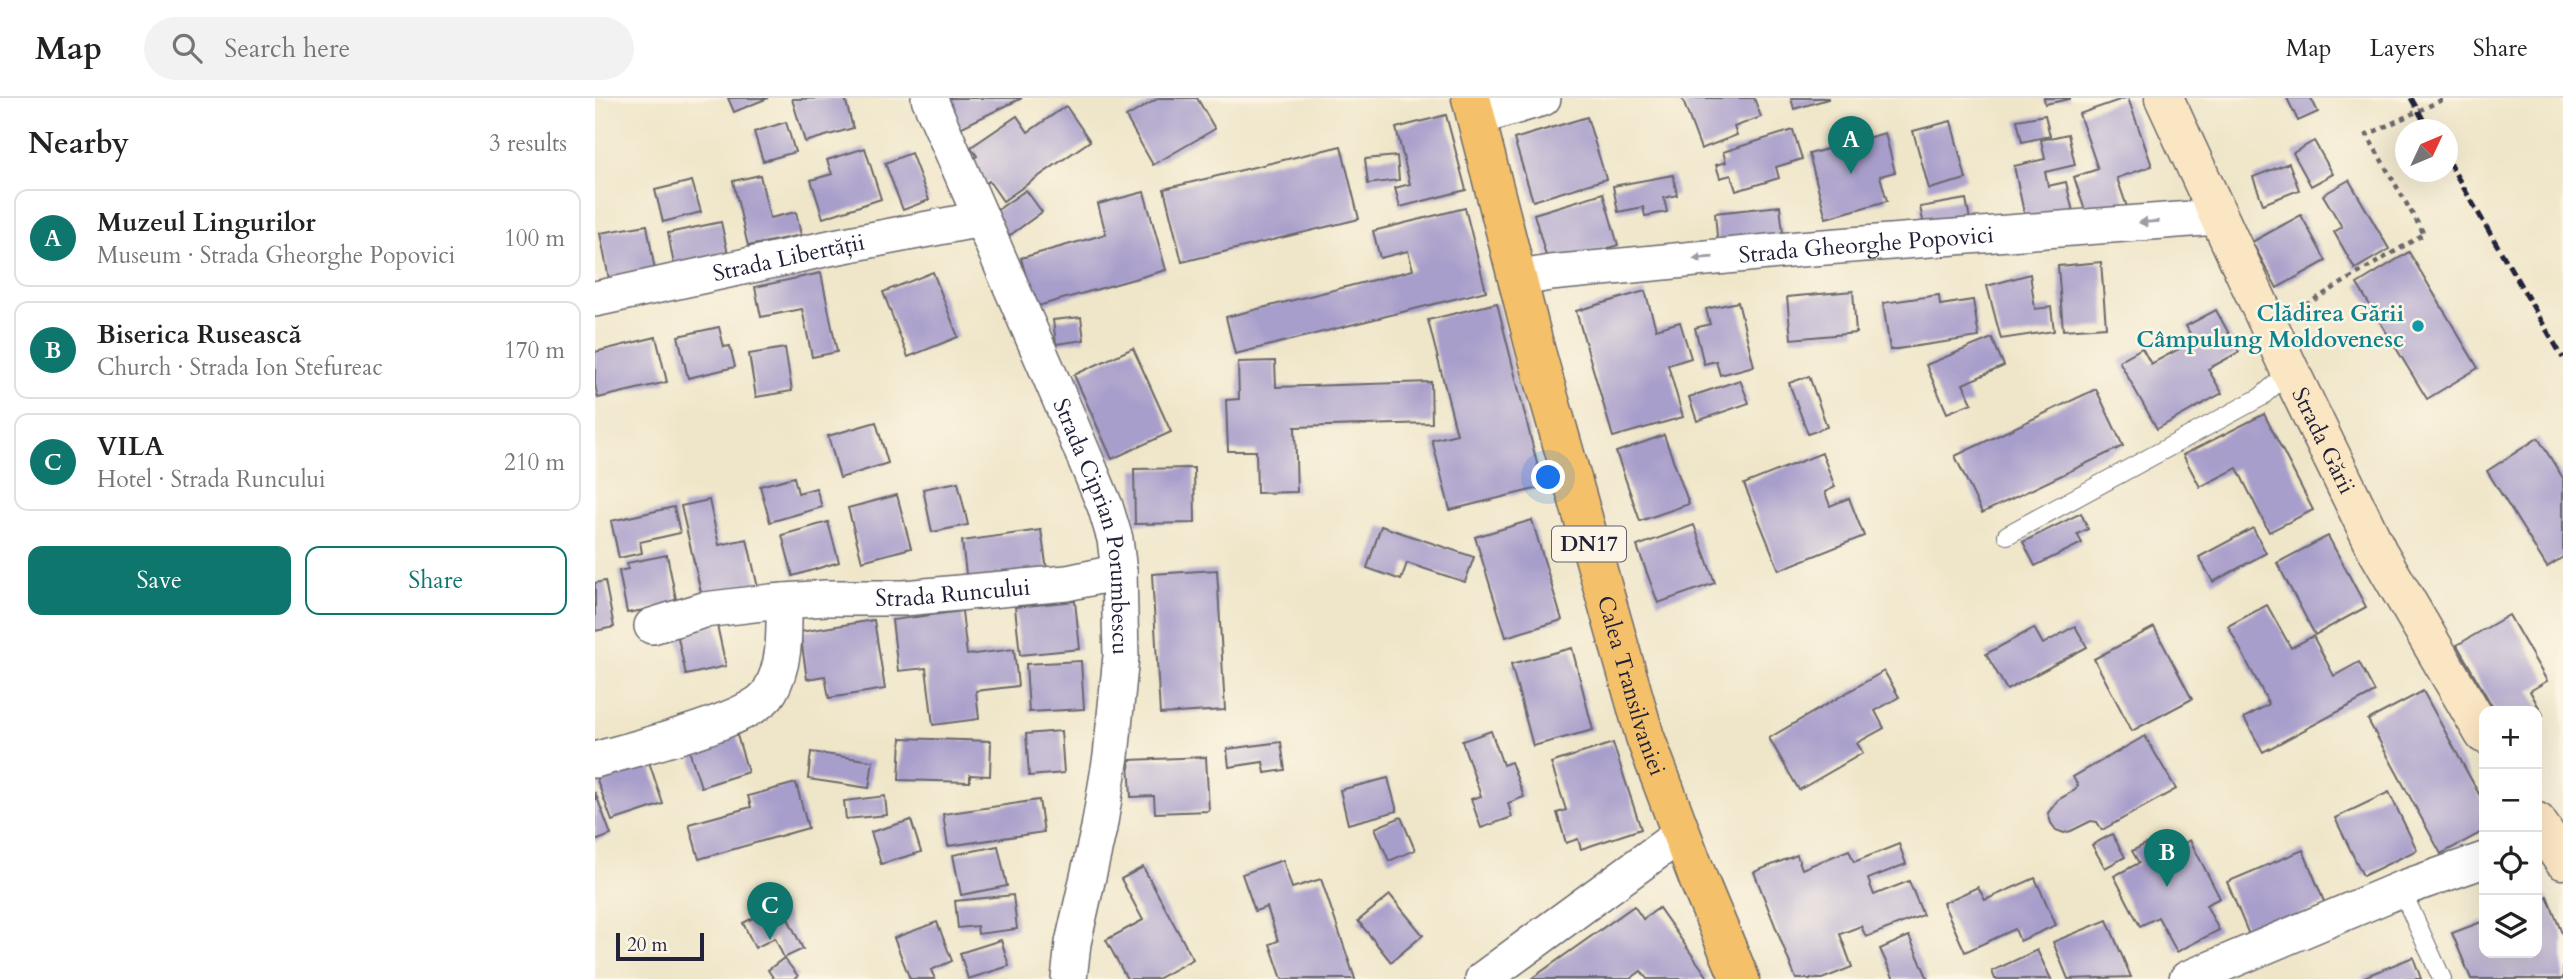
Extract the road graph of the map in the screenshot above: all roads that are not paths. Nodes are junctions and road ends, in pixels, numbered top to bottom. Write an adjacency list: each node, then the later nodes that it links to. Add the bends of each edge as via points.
1 (929, 98): 6 (street, Strada Ciprian Porumbescu)
2 (1543, 98): 4 (street)
3 (2164, 98): 5 (street, Strada Gării)
4 (1473, 108): 7 (highway, Calea Transilvaniei / DN17)
5 (2217, 217): 7 (street, Strada Gheorghe Popovici, one-way to 7, via 1786,250); 9 (street, Strada Gării)
6 (981, 219): 8 (street, Strada Libertății); 11 (street, Strada Ciprian Porumbescu, via 1105,506)
7 (1516, 278): 16 (highway, Calea Transilvaniei / DN17, via 1645,737)
8 (595, 299)
9 (2290, 372): 10 (lane, via 2261,397); 14 (street, Strada Gării, via 2378,552)
10 (2007, 535)
11 (1119, 572): 12 (street, Strada Runcului, via 1067,583 904,598); 19 (street, Strada Ciprian Porumbescu, via 1121,656 1111,756)
12 (785, 601): 13 (street, Strada Runcului, via 704,610); 15 (street, via 781,667 769,694 749,710 719,723)
13 (652, 626)
14 (2479, 725)
15 (595, 760)
16 (1681, 834): 20 (street); 21 (highway, Calea Transilvaniei / DN17)
17 (2479, 862): 18 (street)
18 (2401, 889): 22 (street); 23 (lane)
19 (1069, 979)
20 (1483, 979)
21 (1740, 979)
22 (2186, 979)
23 (2442, 979)

